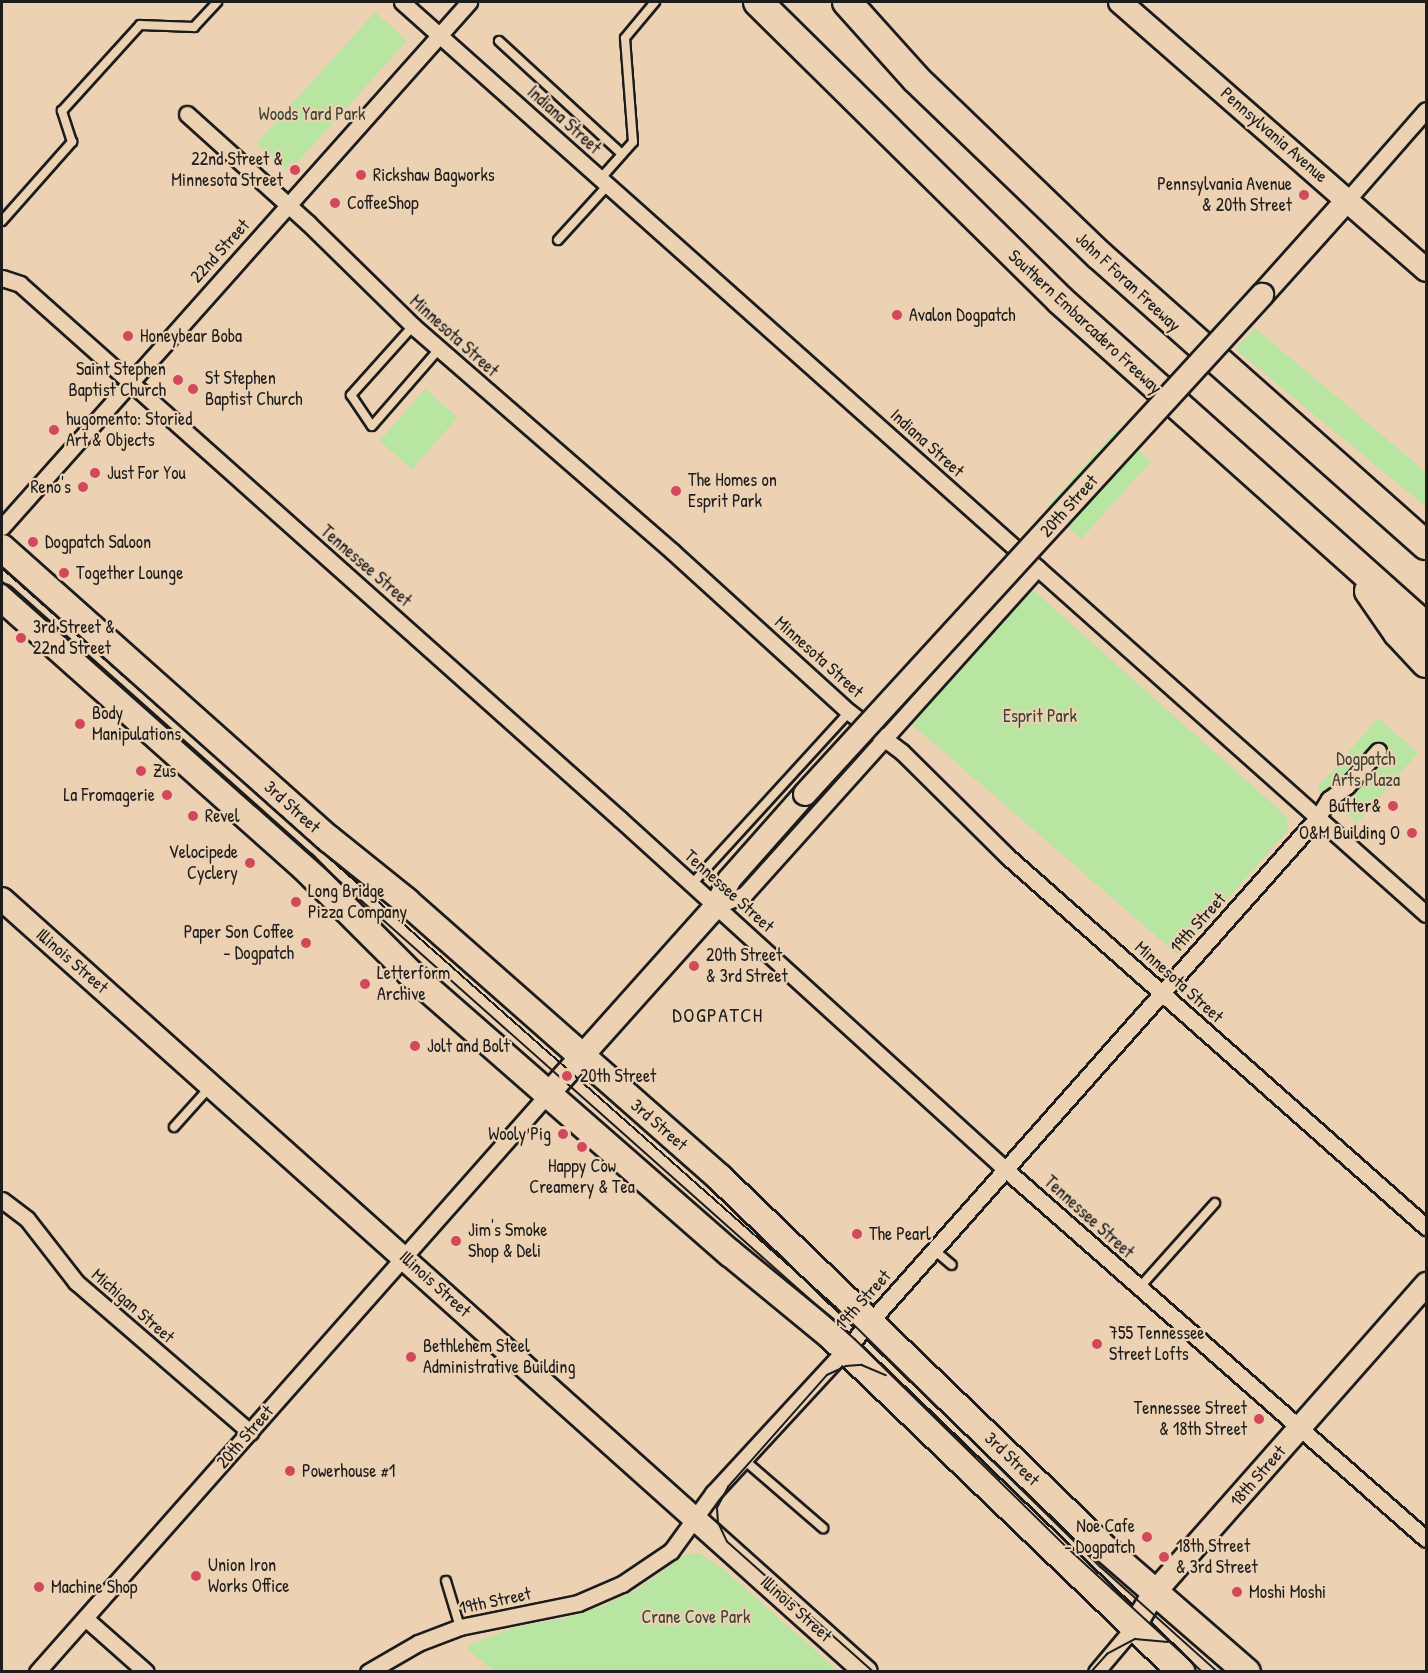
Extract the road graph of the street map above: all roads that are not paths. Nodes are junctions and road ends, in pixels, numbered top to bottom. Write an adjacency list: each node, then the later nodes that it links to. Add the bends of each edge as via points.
1 (218, 2): 16 (lane, via 194,27 140,26 62,111 72,142)
2 (402, 2): 8 (street, Indiana Street)
3 (469, 2): 8 (street, 22nd Street)
4 (655, 2): 12 (lane, via 625,38 633,142)
5 (758, 2): 28 (highway, Southern Embarcadero Freeway, via 1060,300)
6 (847, 2): 23 (highway, John F Foran Freeway, via 916,79 1098,255)
7 (1120, 2): 14 (street, Pennsylvania Avenue)
8 (440, 35): 13 (street, Indiana Street); 15 (street, 22nd Street)
9 (499, 41): 12 (lane)
10 (1426, 110): 14 (street, 20th Street)
11 (187, 114): 15 (street, Minnesota Street)
12 (622, 154): 13 (lane)
13 (604, 182): 17 (lane); 29 (street, Indiana Street)
14 (1348, 199): 18 (street, Pennsylvania Avenue); 39 (street, 20th Street, bridge, via 805,794 729,880)
15 (287, 205): 20 (street, Minnesota Street); 22 (street, 22nd Street)
16 (2, 221)
17 (558, 240)
18 (1426, 270)
19 (2, 278): 22 (street, Tennessee Street, via 20,284)
20 (413, 326): 21 (street, Minnesota Street); 21 (lane, via 351,395 372,426)
21 (439, 349): 33 (street, Minnesota Street, via 673,552)
22 (129, 383): 24 (street, 22nd Street); 37 (street, Tennessee Street)
23 (1294, 431): 25 (highway); 26 (highway, John F Foran Freeway)
24 (2, 528)
25 (1426, 528)
26 (1426, 545)
27 (2, 548): 42 (main road, 3rd Street, via 329,839 406,901)
28 (1348, 560): 31 (highway, Southern Embarcadero Freeway); 32 (highway, via 1398,633)
29 (1038, 568): 34 (street, 20th Street); 36 (street, Indiana Street)
30 (2, 598): 44 (main road, 3rd Street, via 303,866 385,950)
31 (1426, 627)
32 (1426, 663)
33 (849, 712): 34 (street, Minnesota Street); 37 (lane)
34 (882, 738): 39 (street, 20th Street, via 745,894); 41 (street, Minnesota Street)
35 (1378, 751): 36 (street, 19th Street, via 1347,786 1329,799)
36 (1318, 817): 40 (street, Indiana Street); 41 (street, 19th Street)
37 (692, 884): 39 (street, Tennessee Street)
38 (2, 899): 43 (street, Illinois Street)
39 (716, 906): 42 (street, 20th Street); 46 (street, Tennessee Street)
40 (1426, 914)
41 (1161, 993): 46 (street, 19th Street); 49 (street, Minnesota Street)
42 (582, 1056): 44 (street, 20th Street); 55 (main road, 3rd Street, via 720,1178)
43 (211, 1085): 45 (lane); 51 (street, Illinois Street)
44 (548, 1094): 51 (street, 20th Street); 56 (main road, 3rd Street)
45 (174, 1127)
46 (1005, 1169): 50 (street, 19th Street); 54 (street, Tennessee Street)
47 (2, 1200): 58 (street, Michigan Street, via 27,1219 76,1282)
48 (1215, 1203): 54 (lane)
49 (1426, 1227)
50 (934, 1250): 52 (lane); 55 (street, 19th Street)
51 (406, 1258): 58 (street, 20th Street); 60 (street, Illinois Street)
52 (952, 1265)
53 (1426, 1284): 57 (street, 18th Street)
54 (1139, 1288): 57 (street, Tennessee Street)
55 (870, 1321): 56 (street, 19th Street); 64 (main road, 3rd Street)
56 (846, 1350): 59 (street, 19th Street); 67 (main road, 3rd Street)
57 (1299, 1429): 62 (street, Tennessee Street); 64 (street, 18th Street)
58 (250, 1432): 65 (street, 20th Street)
59 (743, 1459): 60 (street, 19th Street); 61 (lane)
60 (694, 1519): 66 (street, 19th Street, via 670,1551 622,1584 578,1603); 72 (street, Illinois Street)
61 (824, 1528)
62 (1426, 1539)
63 (446, 1581): 66 (lane)
64 (1154, 1593): 67 (street, 18th Street); 74 (main road, 3rd Street)
65 (86, 1618): 69 (street, 20th Street); 70 (street)
66 (460, 1627): 71 (street, 19th Street, via 418,1643)
67 (1133, 1628): 68 (street, 18th Street); 73 (main road, 3rd Street)
68 (1101, 1669)
69 (38, 1671)
70 (146, 1671)
71 (368, 1671)
72 (866, 1671)
73 (1181, 1671)
74 (1247, 1671)

